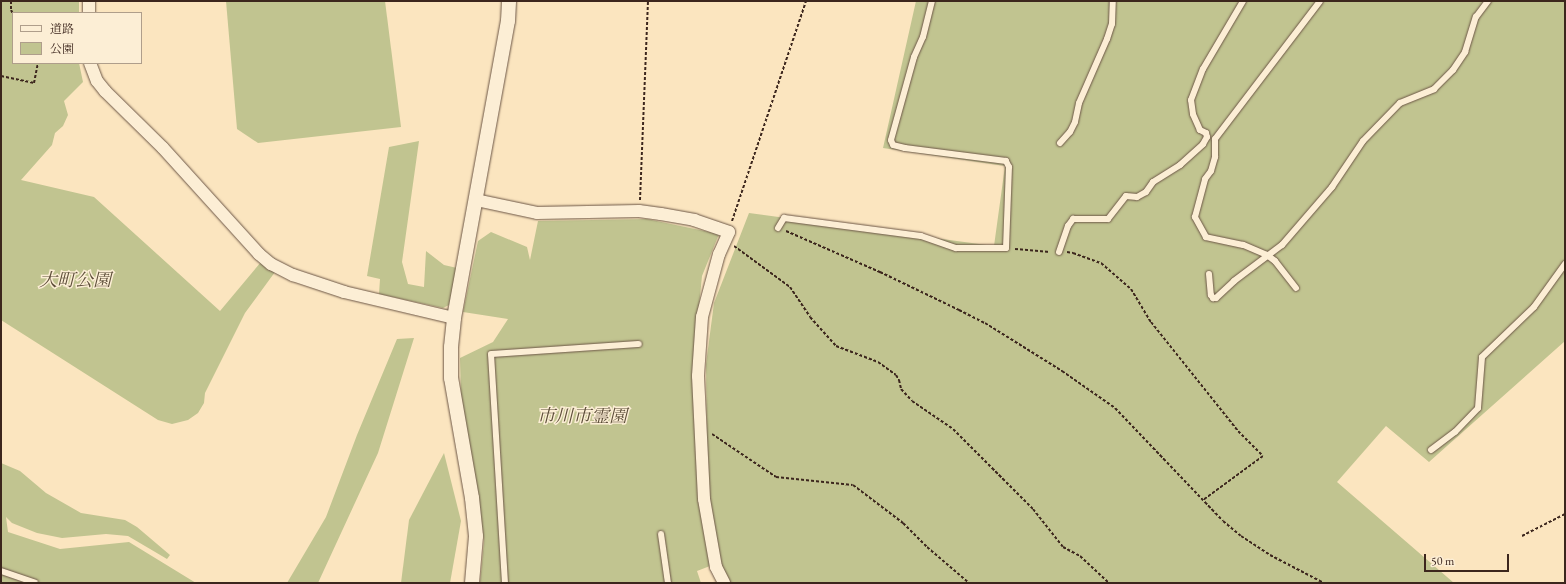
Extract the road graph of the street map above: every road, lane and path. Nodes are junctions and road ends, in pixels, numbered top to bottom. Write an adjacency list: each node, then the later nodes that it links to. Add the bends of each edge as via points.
1 (11, 1): 11 (path)
2 (89, 1): 12 (street)
3 (509, 1): 17 (street, via 508,20)
4 (648, 1): 18 (path)
5 (806, 1): 20 (path)
6 (932, 1): 21 (lane, via 890,140 893,145 905,148 1006,161 1009,167)
7 (1113, 1): 16 (lane, via 1112,24 1107,39 1079,103 1075,122)
8 (1243, 1): 22 (lane, via 1203,69 1191,100 1193,114 1200,130 1208,137 1203,144 1180,165 1153,182 1146,192 1136,197 1126,196 1108,219 1073,219)
9 (1320, 1): 23 (lane, via 1215,139 1215,157 1205,179 1195,217 1206,237 1243,245)
10 (1488, 1): 23 (lane, via 1476,17 1465,52 1453,70 1434,89 1400,103 1363,141 1332,187 1297,230)
11 (12, 12)
12 (89, 12)
13 (38, 64): 15 (path, via 34,83)
14 (90, 64): 27 (street, via 97,81 105,92 163,148 259,254 272,264 293,275 344,292)
15 (1, 76)
16 (1060, 143)
17 (476, 200): 18 (street, via 537,213); 27 (street)
18 (640, 211): 20 (street, via 694,220)
19 (778, 228): 21 (lane, via 784,218 921,236 956,248); 31 (path, via 945,303 1062,371 1115,408)
20 (727, 235): 29 (street, via 719,254 702,317 698,376); 42 (path, via 790,287 810,317 836,346 878,362 896,375 900,380 901,389 912,400 953,429 1033,509 1063,547 1080,556)
21 (1006, 248): 22 (path)
22 (1059, 252): 31 (path, via 1073,252 1101,263 1131,289 1151,322 1238,431 1263,456)
23 (1267, 255): 25 (lane, via 1216,298 1212,298 1211,295); 26 (lane, via 1276,261)
24 (1565, 264): 30 (lane, via 1534,307 1482,357 1478,408 1455,432)
25 (1209, 274)
26 (1296, 288)
27 (454, 318): 37 (street, via 451,378 476,536)
28 (639, 344): 38 (lane, via 491,354)
29 (700, 427): 40 (street, via 703,488 709,533 716,567); 41 (path, via 776,477 853,485 903,523)
30 (1431, 450)
31 (1202, 500): 43 (path, via 1241,536 1270,555)
32 (1565, 514): 34 (path)
33 (661, 534): 39 (lane)
34 (1522, 536)
35 (1, 572): 36 (lane)
36 (35, 583)
37 (472, 583)
38 (505, 583)
39 (668, 583)
40 (724, 583)
41 (969, 583)
42 (1109, 583)
43 (1324, 583)

